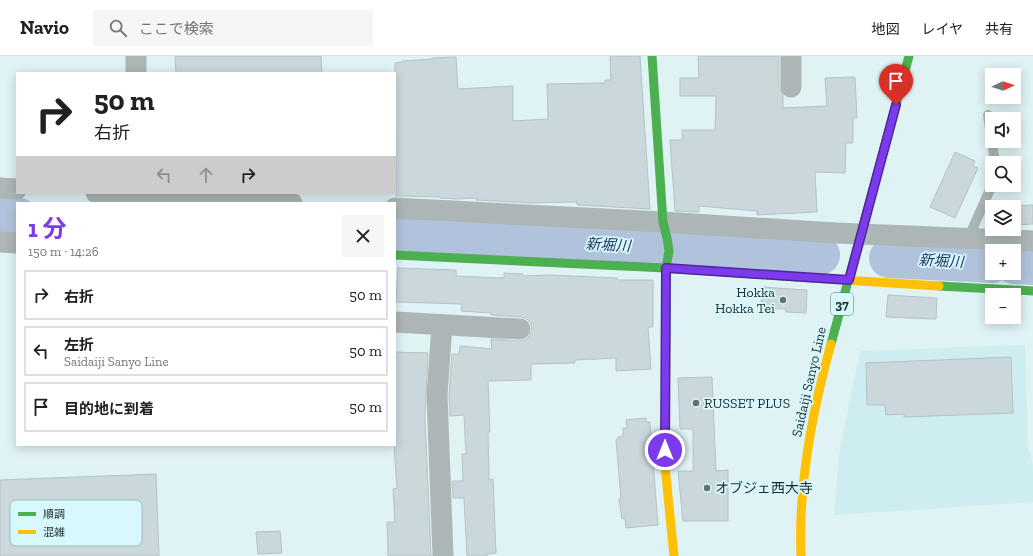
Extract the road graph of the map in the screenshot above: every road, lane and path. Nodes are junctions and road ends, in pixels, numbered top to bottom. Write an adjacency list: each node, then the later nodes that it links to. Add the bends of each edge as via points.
1 (136, 56): 5 (street)
2 (652, 56): 13 (street)
3 (791, 56): 6 (street)
4 (909, 56): 14 (street, Saidaiji Sanyo Line / 37)
5 (136, 72)
6 (791, 87)
7 (0, 188): 8 (street)
8 (16, 189)
9 (989, 192): 15 (lane)
10 (132, 194): 11 (street)
11 (274, 202)
12 (396, 208): 13 (street)
13 (665, 226): 14 (street); 20 (street)
14 (862, 234): 15 (street); 21 (street, Saidaiji Sanyo Line / 37)
15 (968, 239): 17 (street)
16 (0, 242): 18 (street)
17 (1033, 242)
18 (16, 243)
19 (396, 255): 20 (street)
20 (667, 265): 21 (street); 27 (street, via 665,466)
21 (849, 280): 22 (street); 28 (street, Saidaiji Sanyo Line / 37, via 824,369 811,432 800,529)
22 (1033, 291)
23 (396, 322): 24 (street)
24 (442, 325): 25 (street); 26 (street, via 437,395)
25 (520, 330)
26 (444, 556)
27 (674, 556)
28 (801, 556)

